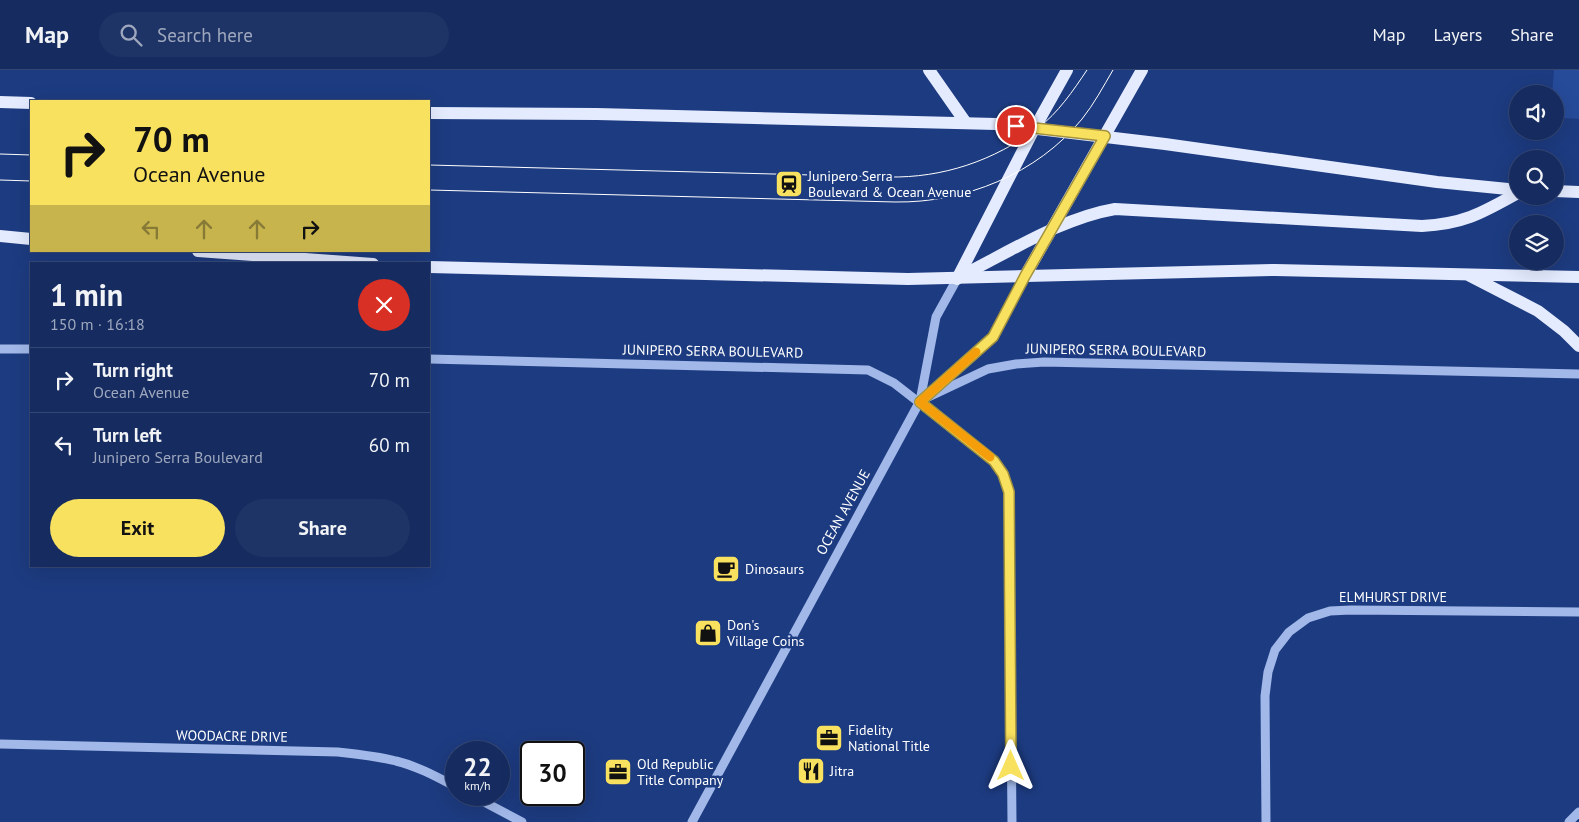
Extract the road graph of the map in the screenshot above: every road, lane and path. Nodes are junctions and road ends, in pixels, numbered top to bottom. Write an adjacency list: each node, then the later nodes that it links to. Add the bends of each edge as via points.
1 (930, 70): 7 (main road)
2 (1067, 70): 8 (main road, OCEAN AVENUE)
3 (1142, 70): 9 (main road, OCEAN AVENUE)
4 (0, 102): 5 (main road)
5 (30, 103)
6 (430, 113): 7 (main road)
7 (966, 123): 8 (main road)
8 (1035, 128): 9 (main road); 23 (main road, OCEAN AVENUE)
9 (1105, 136): 10 (main road); 14 (main road, OCEAN AVENUE)
10 (1509, 190)
11 (1564, 191): 12 (main road)
12 (1579, 192)
13 (1509, 196): 14 (main road, via 1480,214 1442,225 1115,209 1081,217)
14 (1052, 230): 21 (main road, OCEAN AVENUE); 23 (main road)
15 (0, 236): 16 (main road)
16 (30, 239)
17 (211, 252): 18 (main road)
18 (346, 262)
19 (430, 267): 23 (main road)
20 (1466, 274): 21 (main road, via 1275,270); 22 (main road); 24 (main road, via 1538,311)
21 (1025, 276): 23 (main road); 29 (street, OCEAN AVENUE, via 993,337)
22 (1579, 277)
23 (957, 279): 29 (street, OCEAN AVENUE, via 936,317)
24 (1579, 346)
25 (0, 349): 26 (street)
26 (30, 349)
27 (430, 359): 29 (street, JUNIPERO SERRA BOULEVARD, via 868,370 894,383)
28 (1579, 374): 29 (street, JUNIPERO SERRA BOULEVARD, via 1044,362 988,370)
29 (920, 402): 36 (street, OCEAN AVENUE); 37 (street, via 994,461 1009,492)
30 (1579, 612): 38 (street, ELMHURST DRIVE, via 1351,610 1330,611 1308,618 1289,632 1275,650 1268,672 1265,696)
31 (0, 744): 32 (street, WOODACRE DRIVE, via 338,752 396,761)
32 (445, 782)
33 (492, 806): 35 (street)
34 (1579, 812): 39 (street)
35 (522, 822)
36 (692, 822)
37 (1012, 822)
38 (1266, 822)
39 (1569, 822)

